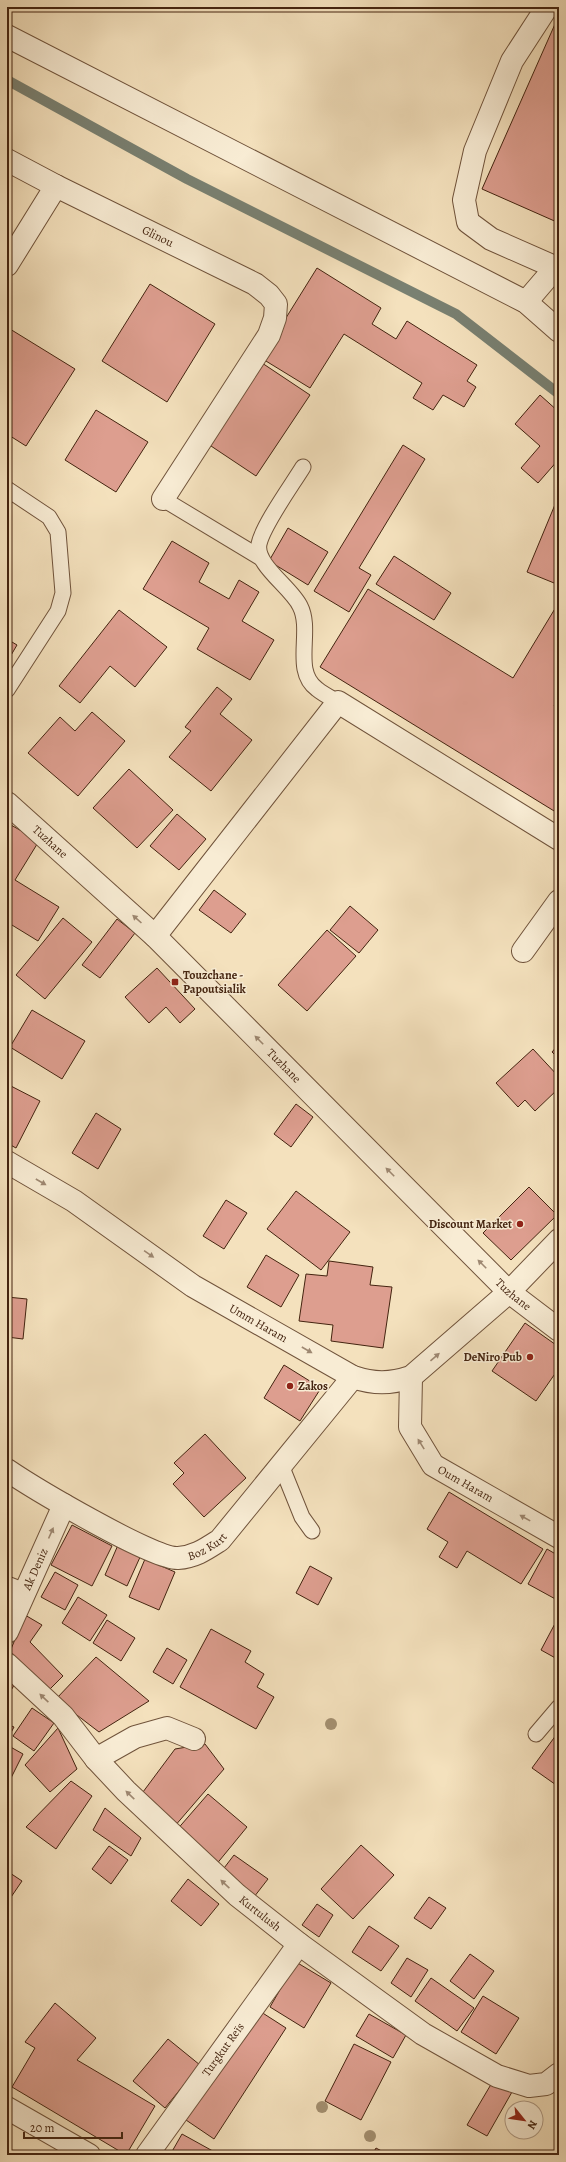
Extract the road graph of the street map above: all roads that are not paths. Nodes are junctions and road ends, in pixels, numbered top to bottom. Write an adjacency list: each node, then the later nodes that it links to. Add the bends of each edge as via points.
1 (547, 7): 6 (street, via 512,61 475,151 464,200 468,222 473,226 491,239)
2 (7, 36): 7 (street)
3 (7, 160): 4 (street, Glinou)
4 (56, 186): 5 (street); 11 (street, Glinou, via 255,284 276,304 276,318 269,335)
5 (7, 265)
6 (558, 268): 7 (street)
7 (526, 302): 8 (street)
8 (559, 331)
9 (303, 467): 12 (lane, via 264,531 259,545)
10 (7, 489): 13 (lane, via 49,517 58,532 63,593 58,611)
11 (163, 499): 12 (lane)
12 (261, 558): 14 (lane, via 300,605 306,620 303,665 307,676 315,689)
13 (7, 690)
14 (338, 702): 16 (street); 18 (street)
15 (7, 803): 18 (street, Tuzhane, one-way to 15)
16 (559, 839)
17 (559, 901): 19 (street)
18 (155, 936): 22 (street, Tuzhane, one-way to 18)
19 (522, 951)
20 (7, 1162): 24 (street, Umm Haram, one-way to 24, via 74,1201 194,1286)
21 (559, 1240): 22 (street, Umm Haram)
22 (509, 1292): 23 (street, Tuzhane); 25 (street, Umm Haram, one-way to 22)
23 (559, 1330)
24 (353, 1376): 25 (street, Umm Haram, via 370,1383 394,1383); 26 (street, Boz Kurt)
25 (411, 1377): 30 (street, Oum Haram, one-way to 25, via 433,1465 410,1427)
26 (281, 1465): 28 (street, Boz Kurt, via 220,1540 197,1555 177,1558 159,1554); 29 (lane, via 302,1516)
27 (7, 1470): 28 (street, Boz Kurt)
28 (64, 1505): 31 (street, Ak Deniz, one-way to 28)
29 (312, 1531)
30 (559, 1537)
31 (16, 1588): 32 (street, Ak Deniz)
32 (7, 1632)
33 (7, 1664): 37 (street, Kurtulush, one-way to 33, via 63,1716)
34 (559, 1707): 35 (lane)
35 (536, 1734)
36 (194, 1739): 37 (street, via 168,1728 134,1737)
37 (96, 1759): 38 (street, Kurtulush, one-way to 37, via 237,1895 126,1791)
38 (299, 1944): 39 (street, Kurtulush, via 423,2034 497,2076 529,2086 546,2084); 42 (street, Turgkut Reïs)
39 (559, 2074)
40 (7, 2108): 41 (street)
41 (89, 2155)
42 (147, 2155)

